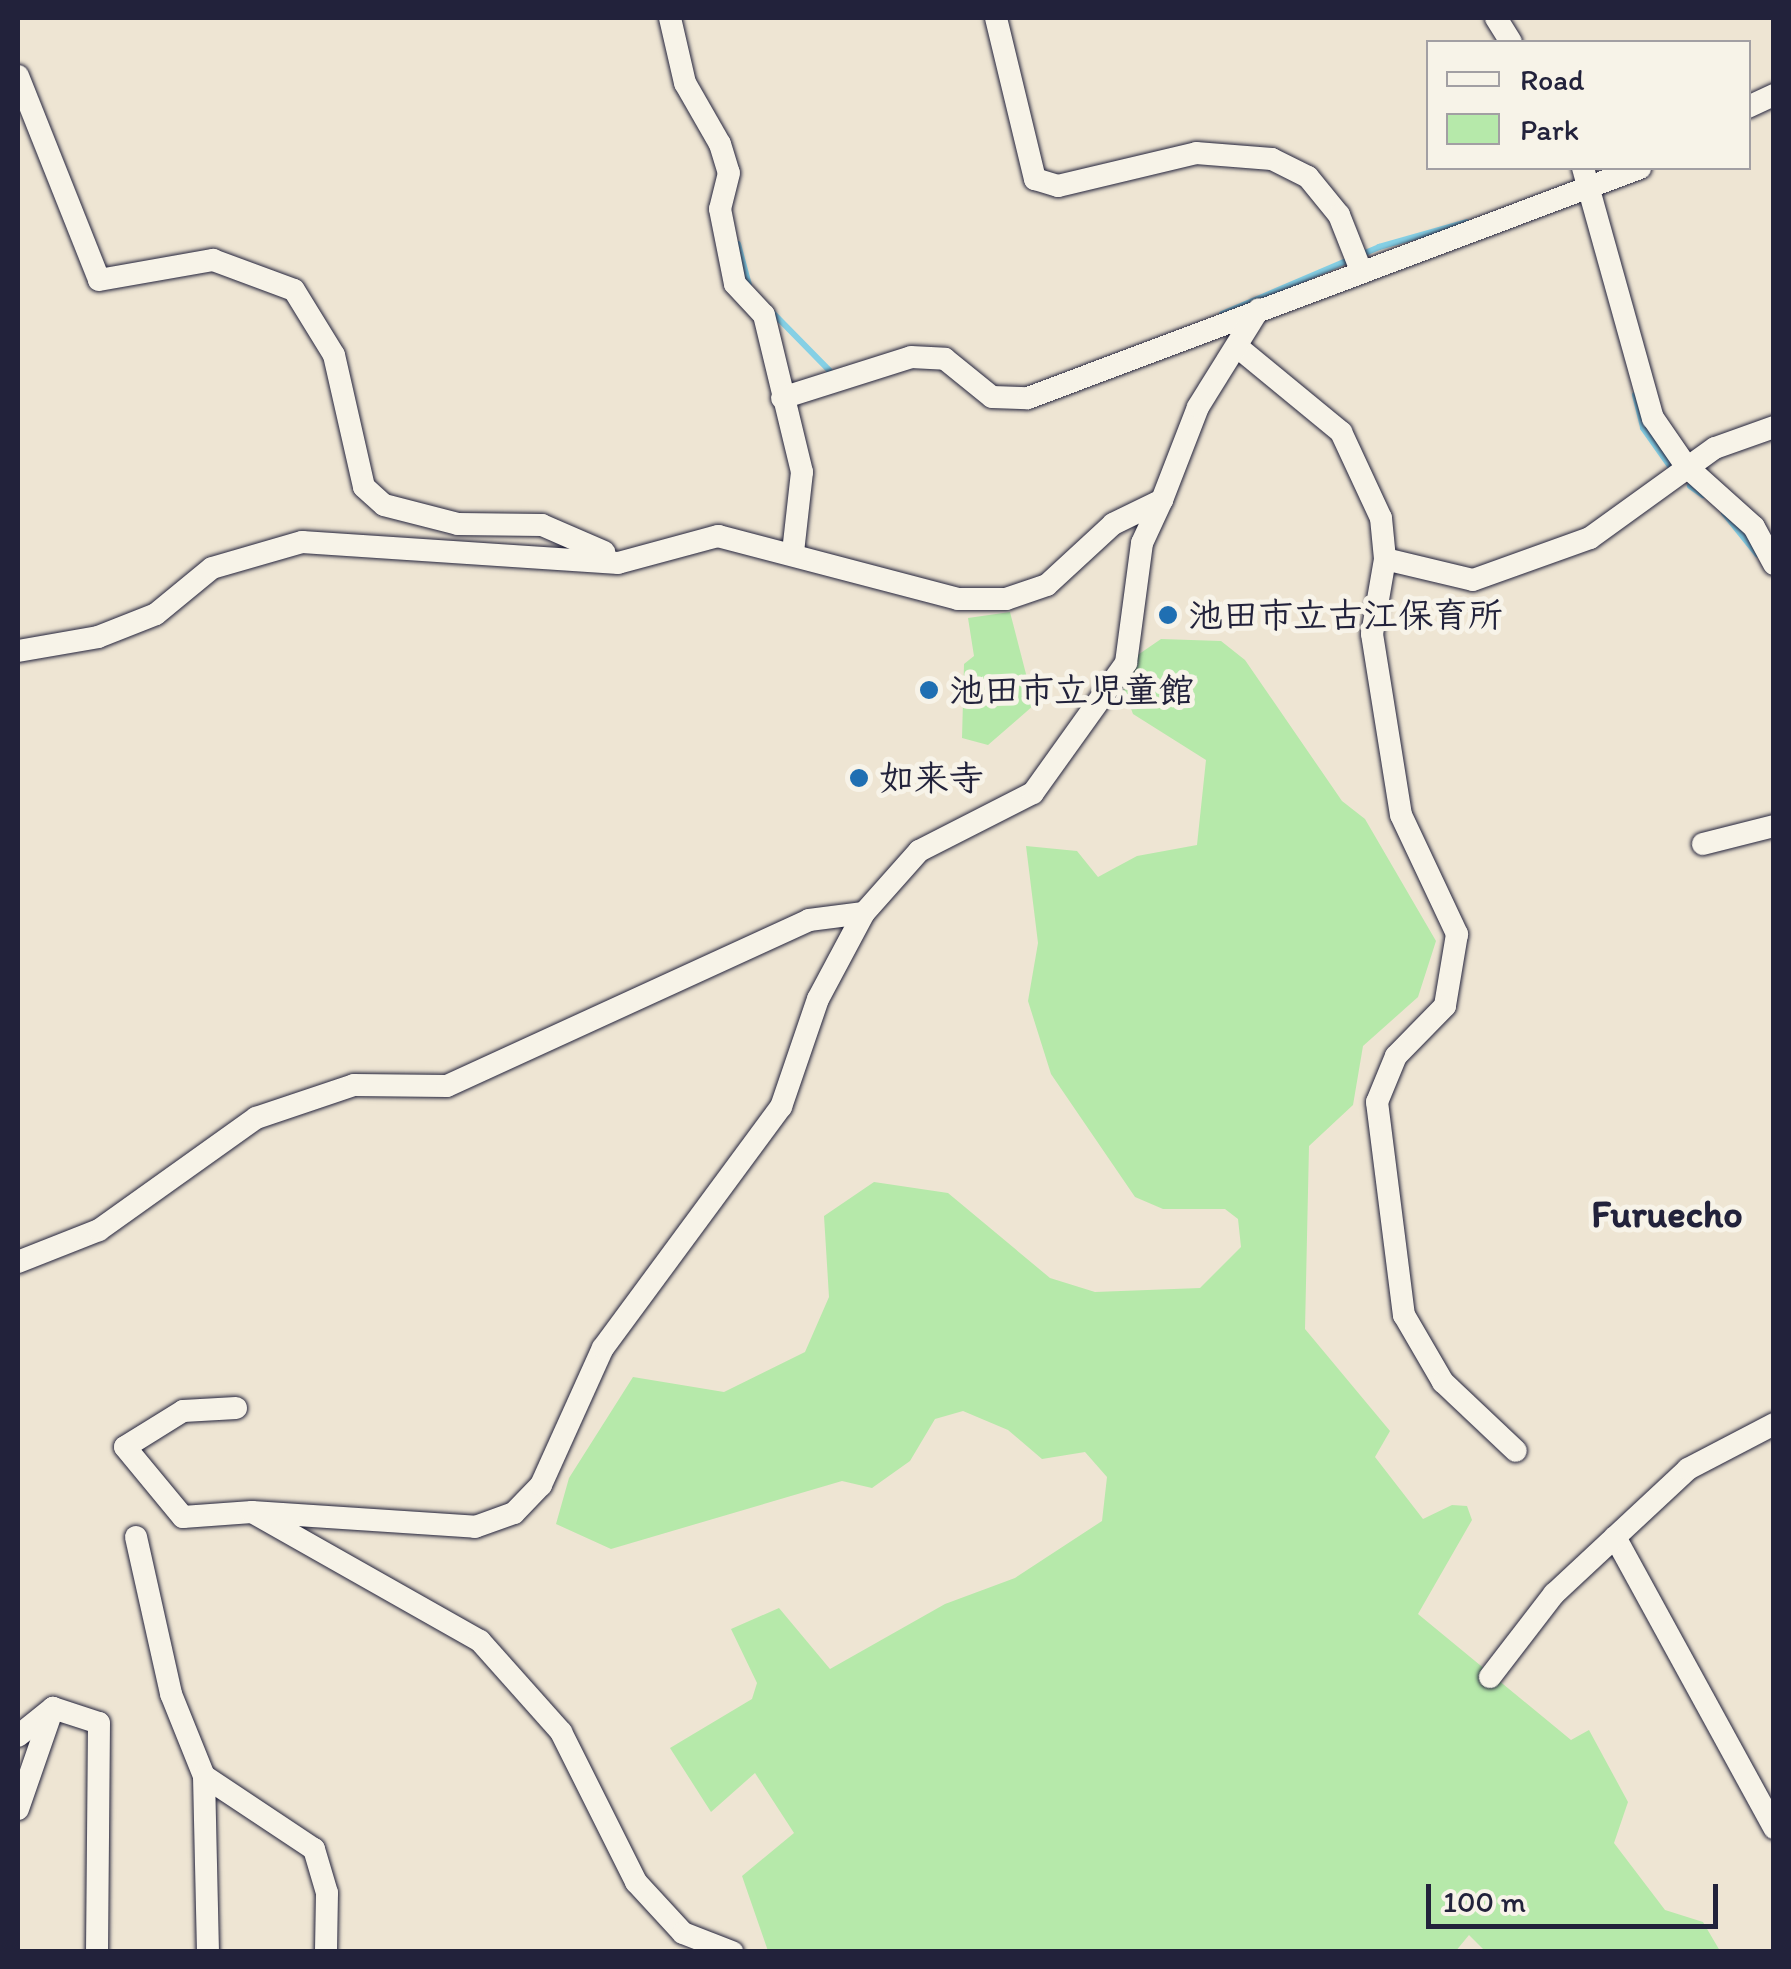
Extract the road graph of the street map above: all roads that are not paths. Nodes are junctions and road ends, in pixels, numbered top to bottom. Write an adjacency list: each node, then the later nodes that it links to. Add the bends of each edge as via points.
1 (670, 18): 11 (street, via 684,83 729,174 720,209 735,284 764,315)
2 (996, 18): 8 (street, via 1022,154 1036,179 1058,186 1196,153 1272,160 1308,178 1340,215)
3 (1496, 18): 4 (street)
4 (1510, 40)
5 (18, 76): 17 (street, via 100,280 213,260 294,290 334,355 364,487 384,505 458,524 542,525)
6 (1622, 170): 7 (street)
7 (1586, 174): 8 (street, via 1491,229); 13 (street, via 1653,418)
8 (1360, 268): 9 (street)
9 (1259, 309): 10 (street); 11 (street, via 1028,398 992,397 945,359 910,358)
10 (1240, 349): 14 (street, via 1198,407); 16 (street, via 1341,432 1366,470)
11 (782, 398): 15 (street, via 802,472)
12 (1774, 427): 13 (street)
13 (1686, 466): 16 (street, via 1605,530 1472,580); 18 (street, via 1754,528)
14 (1162, 500): 15 (street, via 1113,524 1047,585 1006,599 958,600); 22 (street, via 1142,543 1126,663 1076,740 1033,793 919,851)
15 (793, 552): 17 (street, via 718,536)
16 (1385, 559): 26 (street, via 1372,634 1400,816 1457,934 1445,1006 1396,1056 1377,1102 1404,1315 1442,1382)
17 (618, 562): 19 (street, via 302,542 212,568 156,614 98,638)
18 (1774, 564)
19 (18, 651)
20 (1774, 826): 21 (street)
21 (1702, 844)
22 (864, 913): 23 (street, via 809,920 447,1086 354,1086 256,1118 98,1230); 27 (street, via 818,999 781,1107 603,1348 540,1486 514,1513 475,1528)
23 (18, 1262)
24 (236, 1408): 27 (street, via 183,1411 126,1447 183,1517)
25 (1774, 1424): 28 (street, via 1688,1470)
26 (1516, 1452)
27 (252, 1512): 39 (street, via 275,1533 378,1581 414,1612 480,1641 561,1732 636,1882 683,1934)
28 (1615, 1536): 30 (street, via 1554,1594); 35 (street)
29 (136, 1537): 33 (street, via 171,1694)
30 (1490, 1677)
31 (53, 1708): 32 (street); 34 (street); 36 (street, via 99,1723)
32 (18, 1736)
33 (204, 1776): 37 (street); 38 (street, via 314,1849 326,1893)
34 (18, 1809)
35 (1774, 1828)
36 (98, 1952)
37 (208, 1952)
38 (326, 1952)
39 (732, 1952)

